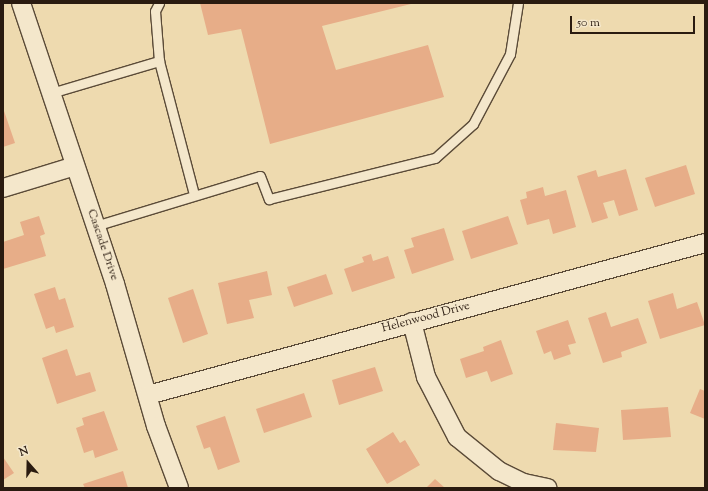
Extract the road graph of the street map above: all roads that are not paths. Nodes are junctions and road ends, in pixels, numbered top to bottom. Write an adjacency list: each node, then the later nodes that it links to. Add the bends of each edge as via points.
1 (21, 3): 5 (street, Cascade Drive)
2 (159, 3): 4 (lane, via 155,11)
3 (518, 3): 8 (lane, via 510,54 473,124 435,158 269,199 260,176)
4 (159, 61): 5 (lane); 8 (lane)
5 (51, 92): 6 (street, Cascade Drive)
6 (75, 166): 7 (street); 9 (street, Cascade Drive)
7 (3, 188)
8 (194, 194): 9 (lane)
9 (95, 226): 12 (street, Cascade Drive)
10 (705, 243): 11 (street, Helenwood Drive)
11 (412, 322): 12 (street, Helenwood Drive); 14 (street, via 426,377 457,438 499,471 524,483)
12 (148, 395): 13 (street, Cascade Drive)
13 (179, 488)
14 (547, 488)

